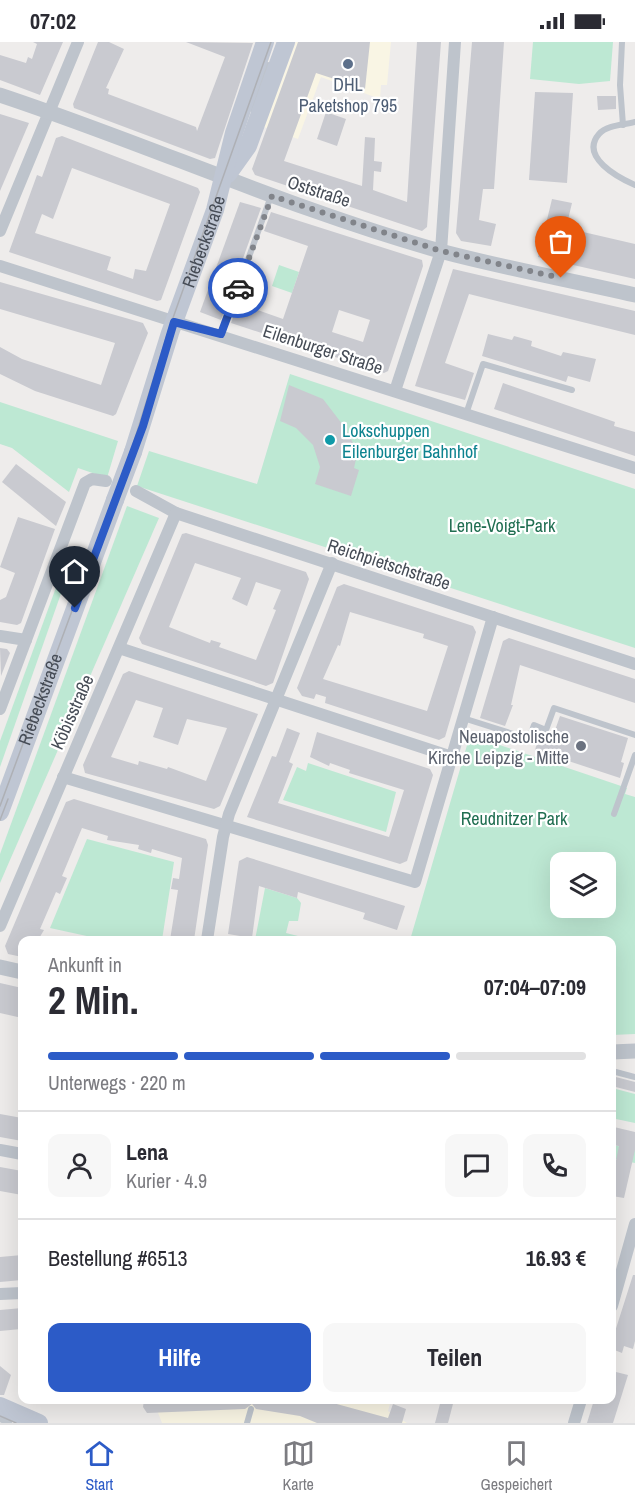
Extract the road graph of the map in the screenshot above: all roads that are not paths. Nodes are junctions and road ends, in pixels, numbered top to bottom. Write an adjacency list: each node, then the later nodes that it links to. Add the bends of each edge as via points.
1 (78, 42): 7 (street)
2 (286, 42): 10 (main road, Riebeckstraße, via 248,146)
3 (455, 42): 14 (street)
4 (622, 42): 9 (lane)
5 (270, 47): 10 (main road, Riebeckstraße, via 234,133)
6 (0, 95): 7 (street, Oststraße)
7 (50, 112): 10 (street, Oststraße); 13 (street)
8 (635, 122): 9 (lane)
9 (623, 125): 11 (lane, via 599,134 595,143 597,157 604,168)
10 (224, 179): 12 (street, Oststraße); 17 (main road, Riebeckstraße)
11 (635, 185)
12 (272, 196): 14 (street, Oststraße); 18 (lane)
13 (0, 231)
14 (441, 251): 16 (street, Oststraße); 20 (street)
15 (0, 266): 17 (street, Eilenburger Straße)
16 (635, 295)
17 (174, 322): 18 (street, Eilenburger Straße); 39 (main road, Riebeckstraße, bridge, via 133,452)
18 (221, 334): 20 (street, Eilenburger Straße)
19 (572, 390): 21 (lane, via 483,363)
20 (395, 391): 21 (street, Eilenburger Straße)
21 (466, 414): 22 (street, Eilenburger Straße)
22 (635, 468)
23 (105, 481): 29 (street, via 92,479 86,483 69,512)
24 (136, 491): 25 (street, Reichpietschstraße)
25 (176, 513): 26 (street, Reichpietschstraße); 30 (street, Köbisstraße)
26 (332, 563): 27 (street, Reichpietschstraße); 32 (street)
27 (493, 617): 31 (street, Reichpietschstraße); 34 (street)
28 (0, 636): 29 (street)
29 (26, 640): 33 (street)
30 (119, 648): 32 (street); 38 (street, Köbisstraße)
31 (635, 664)
32 (274, 700): 37 (street); 41 (street)
33 (0, 709)
34 (463, 718): 35 (lane, via 529,739 534,725 546,730 554,708); 37 (street)
35 (635, 735)
36 (635, 754): 40 (lane)
37 (452, 757): 41 (street, via 415,882)
38 (63, 777): 41 (street); 42 (street, Köbisstraße)
39 (0, 812)
40 (614, 814)
41 (228, 825): 43 (street)
42 (0, 926)
43 (208, 936)
44 (0, 967): 45 (street)
45 (18, 971)
46 (635, 1051): 47 (street)
47 (616, 1052)
48 (616, 1072): 49 (lane)
49 (635, 1077)
50 (0, 1150): 51 (street)
51 (18, 1153)
52 (635, 1224): 53 (street)
53 (616, 1292)
54 (18, 1293): 55 (street)
55 (0, 1294)
56 (580, 1404): 63 (street)
57 (0, 1406): 61 (main road)
58 (251, 1409): 62 (lane)
59 (0, 1419): 60 (lane)
60 (9, 1423)
61 (39, 1423)
62 (247, 1423)
63 (574, 1423)

